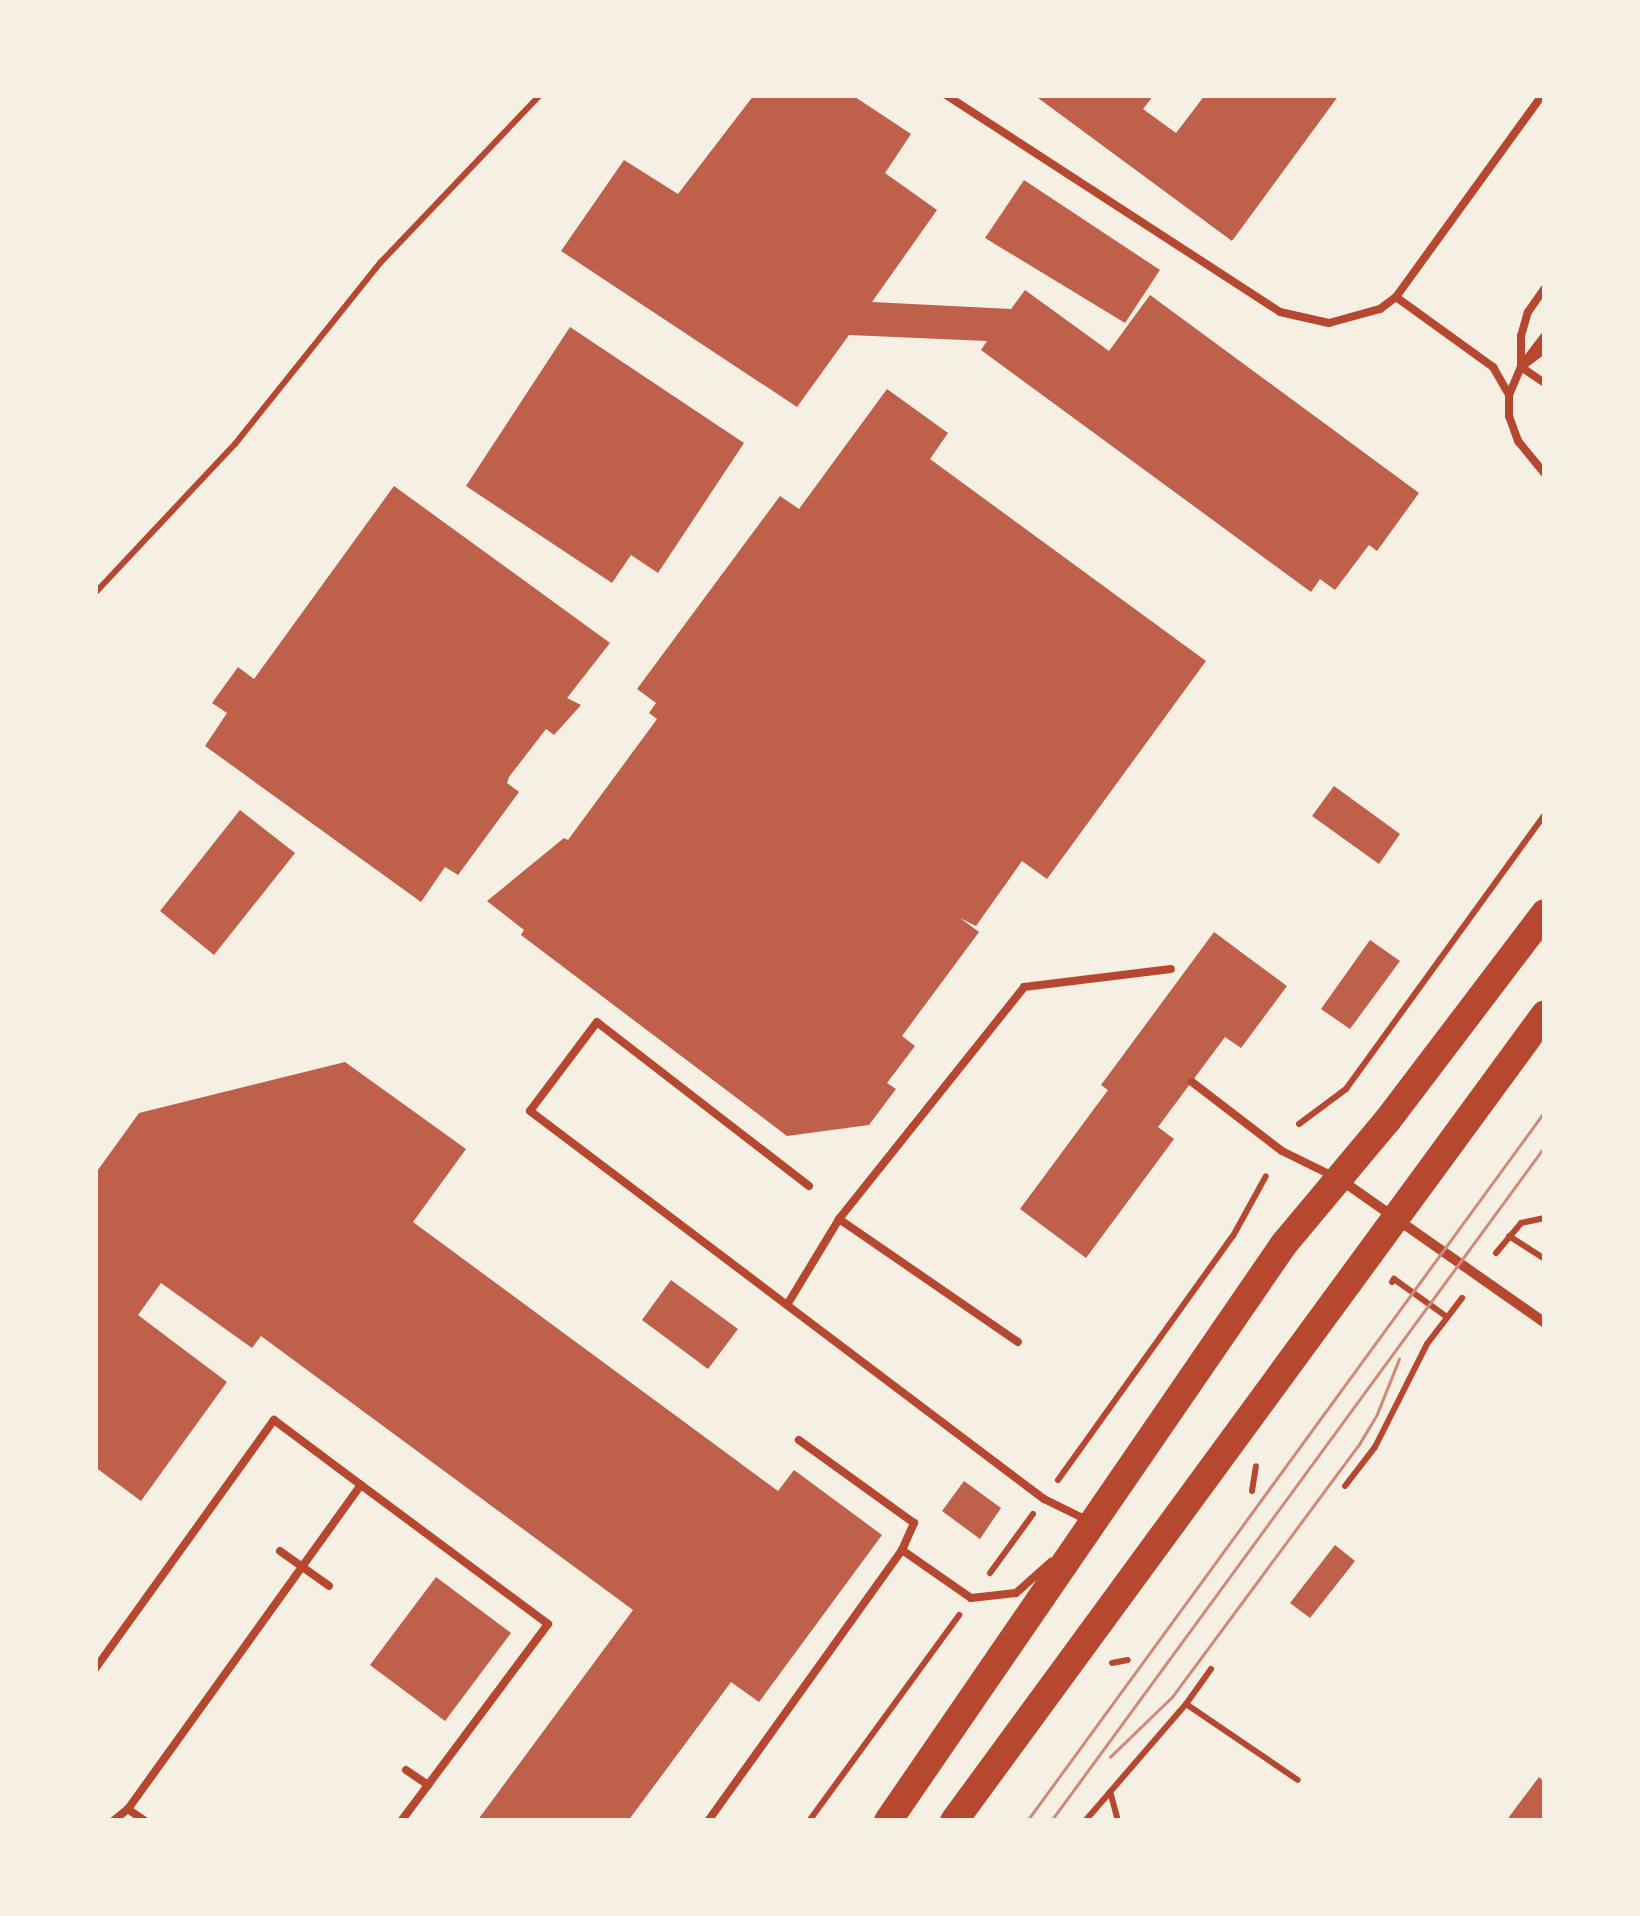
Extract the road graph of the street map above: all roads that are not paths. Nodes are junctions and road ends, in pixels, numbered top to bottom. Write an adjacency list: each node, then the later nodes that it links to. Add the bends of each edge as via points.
1 (946, 95): 4 (lane, via 1280,312 1329,323 1380,309)
2 (1542, 95): 4 (lane)
3 (1545, 288): 7 (lane, via 1524,324)
4 (1396, 297): 9 (lane, via 1475,350)
5 (1545, 335): 7 (lane)
6 (1545, 350): 7 (lane)
7 (1521, 367): 8 (lane); 9 (lane)
8 (1545, 383)
9 (1509, 395): 10 (lane, via 1518,441)
10 (1545, 474)
11 (1545, 913): 15 (highway)
12 (1171, 969): 18 (lane, via 1024,987)
13 (1545, 1014): 17 (highway)
14 (1192, 1082): 15 (lane, via 1282,1151)
15 (1340, 1179): 17 (street); 24 (highway, via 1284,1244)
16 (809, 1186): 19 (lane, via 597,1022 530,1111)
17 (1396, 1218): 20 (street); 38 (highway)
18 (839, 1219): 19 (lane); 21 (lane)
19 (787, 1306): 24 (lane, via 1044,1499)
20 (1545, 1322)
21 (1018, 1342)
22 (799, 1440): 25 (lane, via 914,1522)
23 (361, 1485): 27 (lane); 29 (lane, via 274,1420); 31 (lane, via 548,1624)
24 (1094, 1524): 25 (lane, via 1016,1592 994,1598 971,1598); 37 (highway)
25 (902, 1550): 36 (lane)
26 (280, 1551): 27 (lane)
27 (302, 1567): 28 (lane); 32 (lane)
28 (329, 1586)
29 (95, 1669)
30 (406, 1770): 31 (lane)
31 (428, 1785): 35 (lane)
32 (128, 1809): 33 (lane); 34 (lane)
33 (113, 1821)
34 (145, 1821)
35 (401, 1821)
36 (708, 1821)
37 (888, 1821)
38 (954, 1821)

